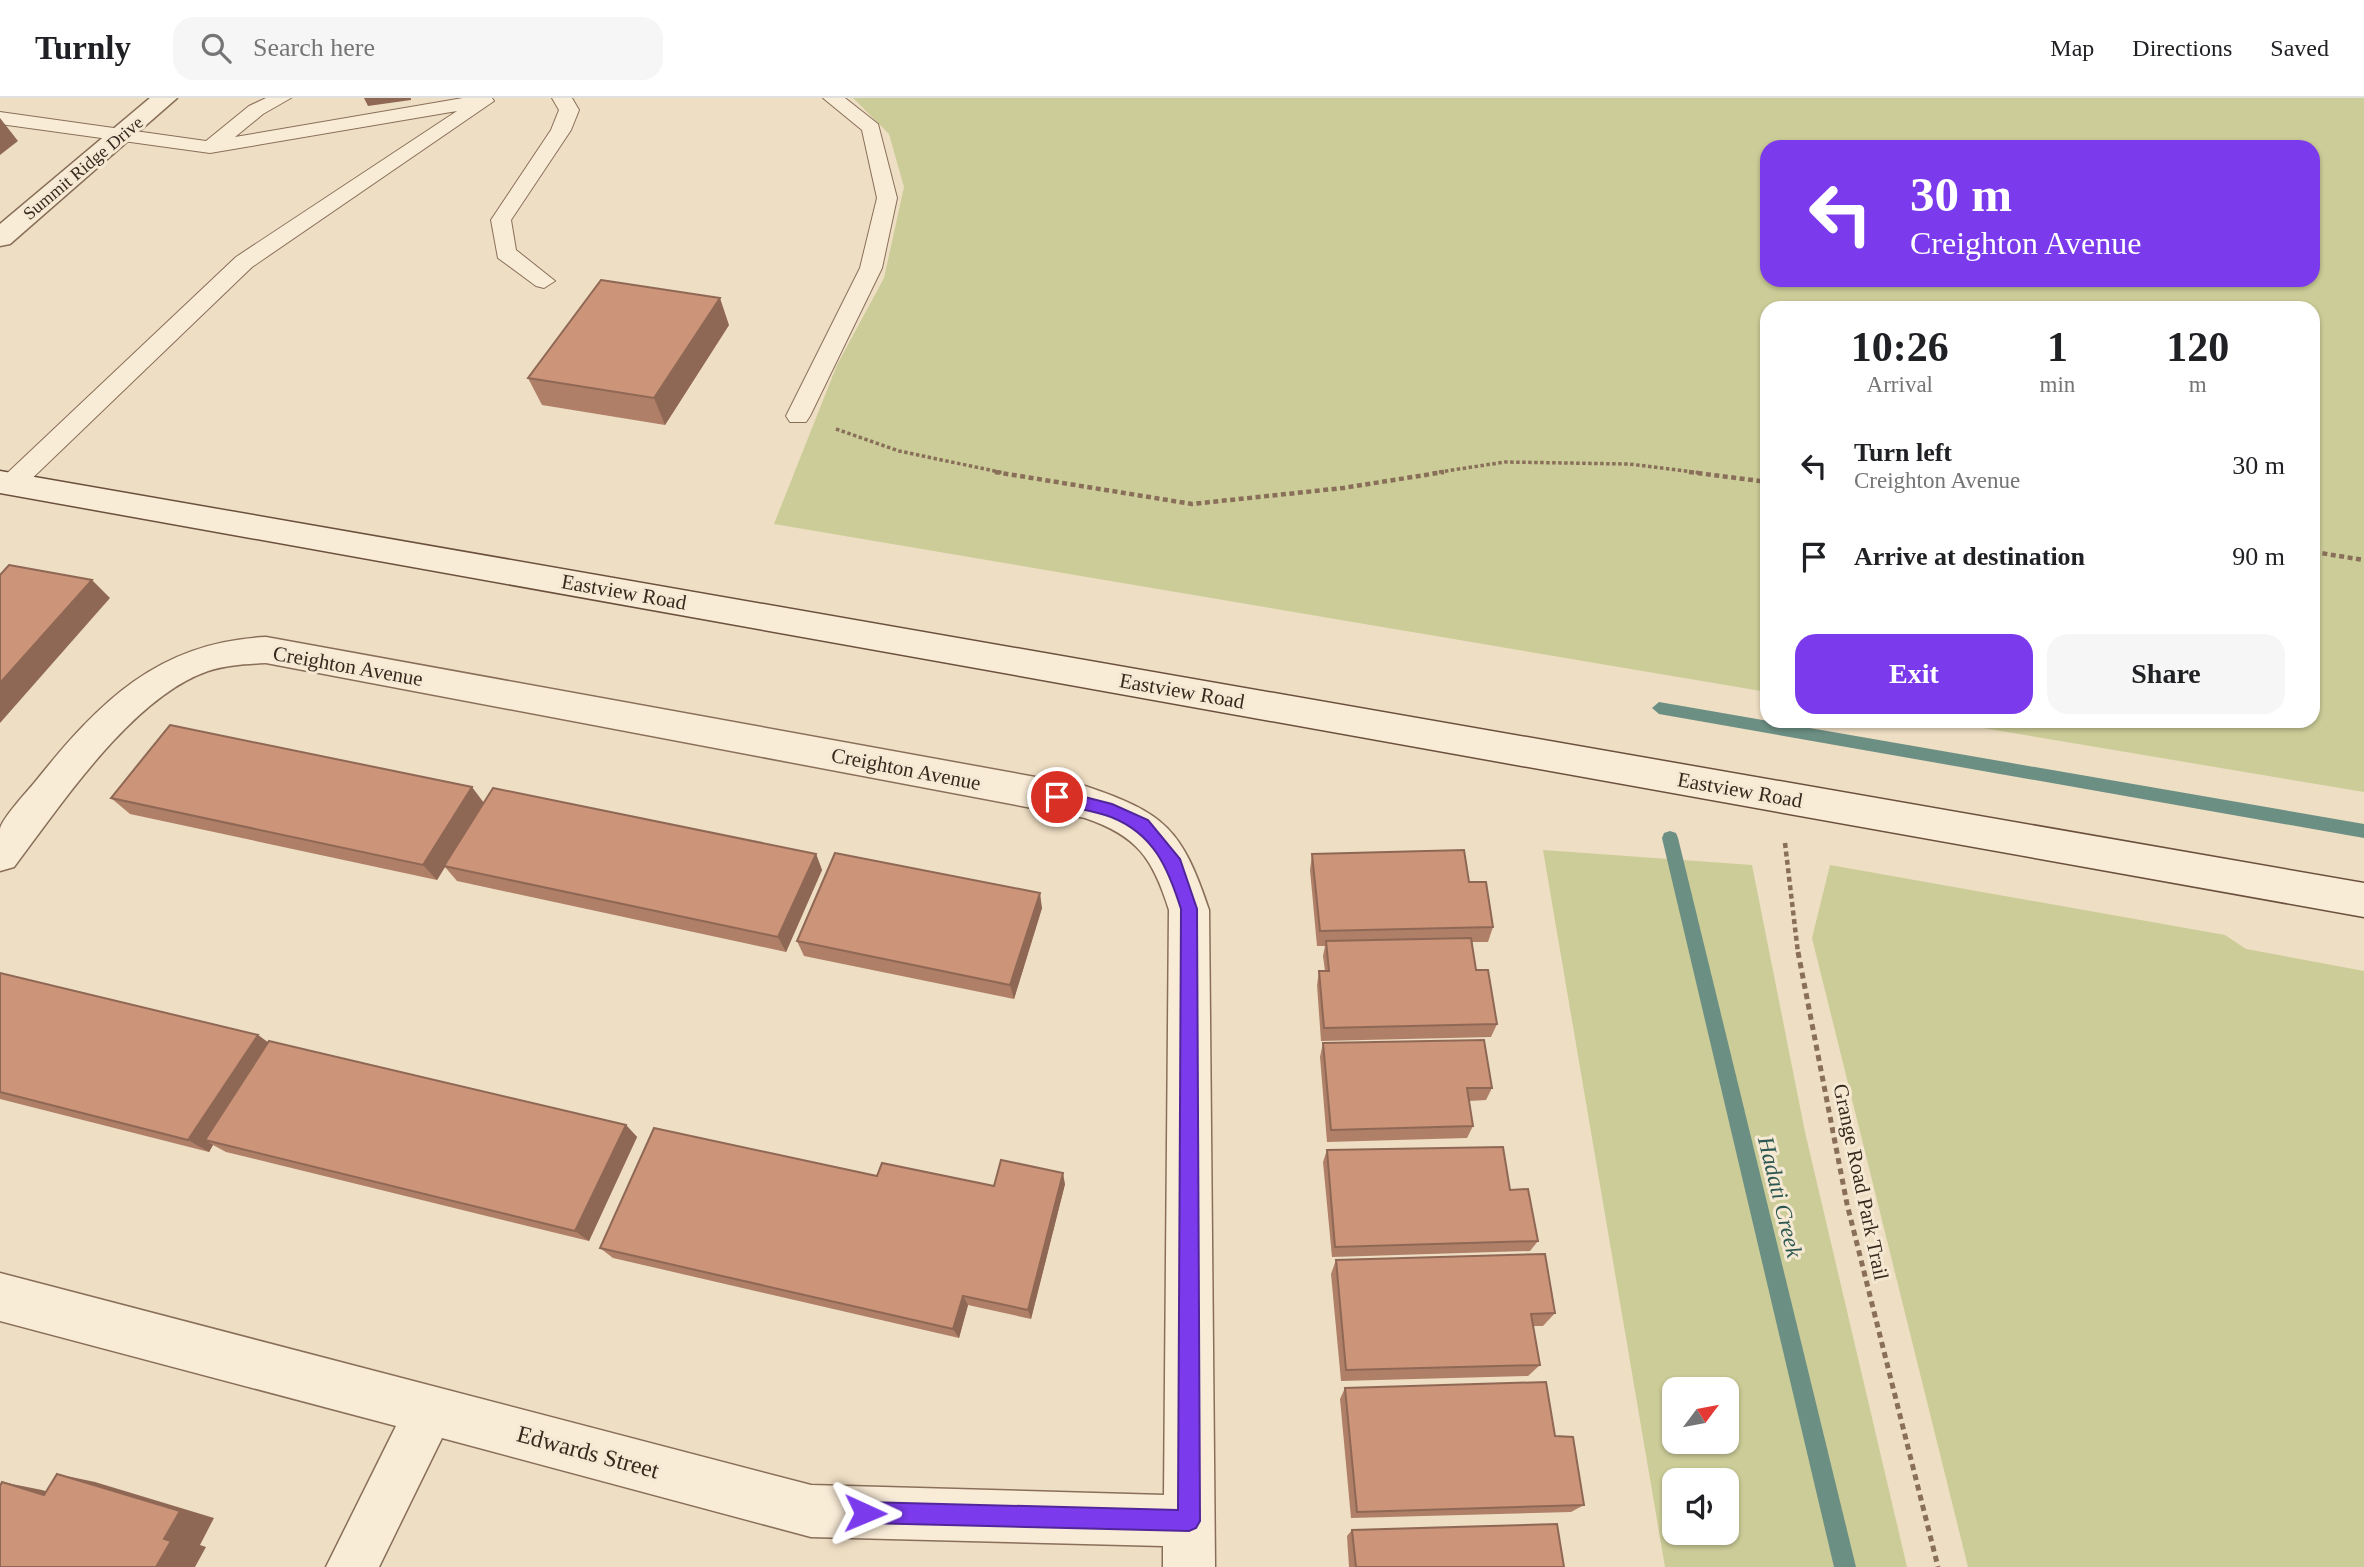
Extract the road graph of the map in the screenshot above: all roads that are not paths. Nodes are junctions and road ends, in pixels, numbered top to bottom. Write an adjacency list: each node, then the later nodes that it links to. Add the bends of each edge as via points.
1 (165, 98): 7 (street, Summit Ridge Drive)
2 (281, 98): 8 (lane, via 256,110)
3 (562, 98): 10 (lane, via 569,110 561,130 501,220 506,253)
4 (833, 98): 11 (lane, via 871,128 887,198 871,268)
5 (489, 99): 8 (lane); 12 (lane, via 244,262)
6 (0, 118): 7 (lane)
7 (122, 135): 8 (lane); 9 (street, Summit Ridge Drive)
8 (210, 147)
9 (0, 238)
10 (544, 281)
11 (798, 415)
12 (6, 483): 14 (street, Eastview Road)
13 (0, 855): 17 (street, Creighton Avenue, via 100,733 144,691 187,665 231,652 266,650 1084,802 1143,825 1175,864 1189,909)
14 (2364, 900)
15 (0, 1297): 16 (street, Edwards Street)
16 (430, 1410): 17 (street, Edwards Street, via 811,1511); 18 (street)
17 (1189, 1544)
18 (352, 1567)

